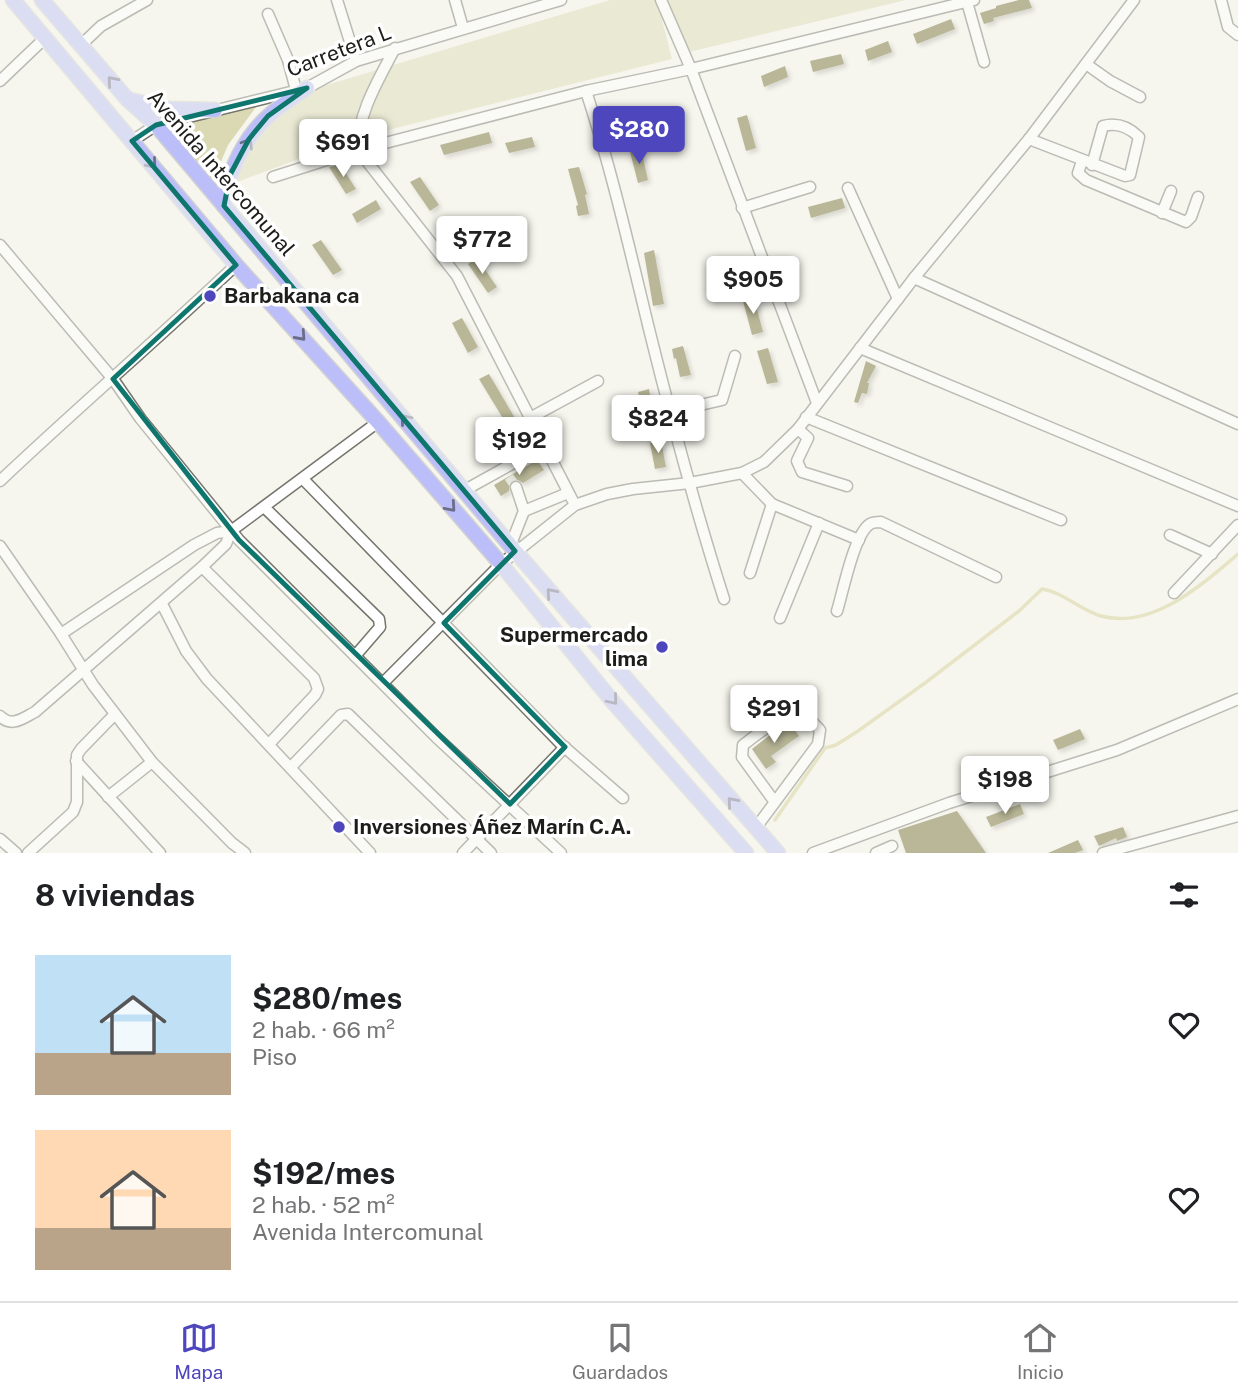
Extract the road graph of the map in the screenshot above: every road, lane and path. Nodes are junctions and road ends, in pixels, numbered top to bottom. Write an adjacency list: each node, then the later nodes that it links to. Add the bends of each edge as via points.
1 (13, 0): 15 (main road)
2 (42, 0): 16 (main road, Avenida Intercomunal)
3 (147, 0): 16 (street, via 101,26)
4 (337, 0): 18 (street)
5 (455, 0): 13 (street)
6 (558, 0): 11 (street, Carretera L)
7 (662, 0): 21 (street)
8 (1135, 0): 20 (street)
9 (1221, 0): 14 (street, via 1228,27)
10 (971, 1): 19 (street); 21 (street)
11 (531, 4): 13 (street, Carretera L)
12 (268, 14): 23 (street)
13 (463, 28): 17 (street, Carretera L)
14 (1238, 35)
15 (45, 38): 22 (street); 30 (main road)
16 (81, 45): 26 (main road, Avenida Intercomunal, one-way to 16)
17 (395, 48): 18 (street, Carretera L); 31 (street, via 368,104)
18 (356, 61): 23 (street, Carretera L)
19 (984, 62)
20 (1086, 64): 25 (street); 29 (street)
21 (691, 69): 24 (street); 39 (street)
22 (0, 81)
23 (301, 89): 27 (street, Carretera L); 38 (main road, one-way to 23, via 230,175 249,139)
24 (586, 91): 31 (street); 50 (street, via 614,180)
25 (1140, 97)
26 (128, 100): 27 (main road, via 169,109); 28 (main road, Avenida Intercomunal)
27 (215, 110): 28 (street, Carretera L)
28 (156, 125): 30 (street, Carretera L); 38 (main road, Avenida Intercomunal)
29 (1029, 139): 32 (street); 43 (street)
30 (132, 142): 42 (main road, one-way to 42)
31 (358, 150): 33 (street); 52 (street, via 457,276)
32 (1087, 163): 32 (street, via 1103,126 1118,125 1139,137 1130,175); 40 (street, via 1080,176)
33 (273, 177)
34 (810, 187): 39 (street)
35 (848, 188): 44 (street)
36 (1171, 191): 40 (street)
37 (1198, 197): 40 (street, via 1186,222)
38 (225, 206): 63 (main road, Avenida Intercomunal, one-way to 38)
39 (742, 208): 49 (street)
40 (1162, 213)
41 (0, 245): 47 (street)
42 (236, 265): 47 (street); 53 (main road, one-way to 53)
43 (914, 278): 44 (street); 54 (street)
44 (898, 299): 45 (street)
45 (860, 348): 49 (street); 67 (street)
46 (734, 356): 50 (street, via 722,400)
47 (113, 379): 59 (street); 73 (street)
48 (598, 382): 52 (street)
49 (817, 403): 51 (street)
50 (670, 412): 60 (street)
51 (806, 417): 55 (street); 70 (street)
52 (530, 418): 56 (street)
53 (378, 422): 58 (street); 79 (main road, one-way to 79)
54 (1238, 424)
55 (798, 429): 57 (street, via 764,462); 61 (street, via 808,438 797,461 802,472)
56 (544, 446): 63 (street, via 504,473); 64 (street)
57 (742, 473): 60 (street); 65 (street)
58 (303, 479): 68 (street); 88 (street)
59 (0, 481)
60 (690, 483): 66 (street, via 633,489); 84 (street)
61 (847, 486)
62 (516, 487): 69 (street)
63 (465, 490): 77 (main road, Avenida Intercomunal)
64 (568, 493): 66 (street); 69 (street)
65 (772, 504): 71 (street); 81 (street)
66 (575, 505): 77 (street)
67 (1238, 506)
68 (265, 508): 73 (street); 90 (street, via 379,619 380,627)
69 (524, 511): 77 (street)
70 (1061, 520)
71 (819, 523): 75 (street); 87 (street)
72 (1238, 525): 78 (street)
73 (231, 531): 80 (street, via 226,544); 89 (street, via 194,545); 90 (street)
74 (1170, 534): 78 (street)
75 (859, 540): 82 (street, via 868,525 881,522); 86 (street)
76 (0, 546): 89 (street)
77 (513, 547): 79 (street); 106 (main road, Avenida Intercomunal, one-way to 77)
78 (1212, 554): 83 (street)
79 (501, 564): 88 (street); 118 (main road, one-way to 118, via 613,702)
80 (202, 567): 85 (street); 96 (street, via 317,685 315,695)
81 (750, 573)
82 (996, 577)
83 (1174, 593)
84 (724, 599)
85 (162, 604): 91 (street); 96 (street, via 207,679)
86 (837, 611)
87 (780, 618)
88 (444, 623): 92 (street); 97 (street)
89 (61, 634): 91 (street)
90 (355, 656): 92 (street)
91 (83, 669): 94 (street); 95 (street, via 35,712 11,722)
92 (383, 683): 104 (street)
93 (1238, 699): 120 (street, via 1117,750 949,803)
94 (116, 714): 98 (street, via 81,749); 99 (street)
95 (0, 716)
96 (269, 744): 100 (street)
97 (565, 747): 102 (street); 104 (street)
98 (76, 761): 101 (street); 111 (street, via 76,807)
99 (152, 762): 101 (street); 113 (street)
100 (291, 767): 108 (street, via 341,715 348,714); 114 (street)
101 (108, 797): 112 (street)
102 (623, 798)
103 (774, 801): 103 (street, via 818,744 820,730 808,718 781,718 743,745 742,757); 106 (street)
104 (510, 804): 108 (street); 117 (street)
105 (1238, 816): 122 (street)
106 (755, 829): 119 (main road, Avenida Intercomunal)
107 (0, 839): 110 (street)
108 (477, 839): 115 (street); 116 (street)
109 (892, 846): 121 (street)
110 (16, 853)
111 (28, 853)
112 (160, 853)
113 (245, 853)
114 (370, 853)
115 (463, 853)
116 (491, 853)
117 (561, 853)
118 (746, 853)
119 (778, 853)
120 (813, 853)
121 (876, 853)
122 (1103, 853)

